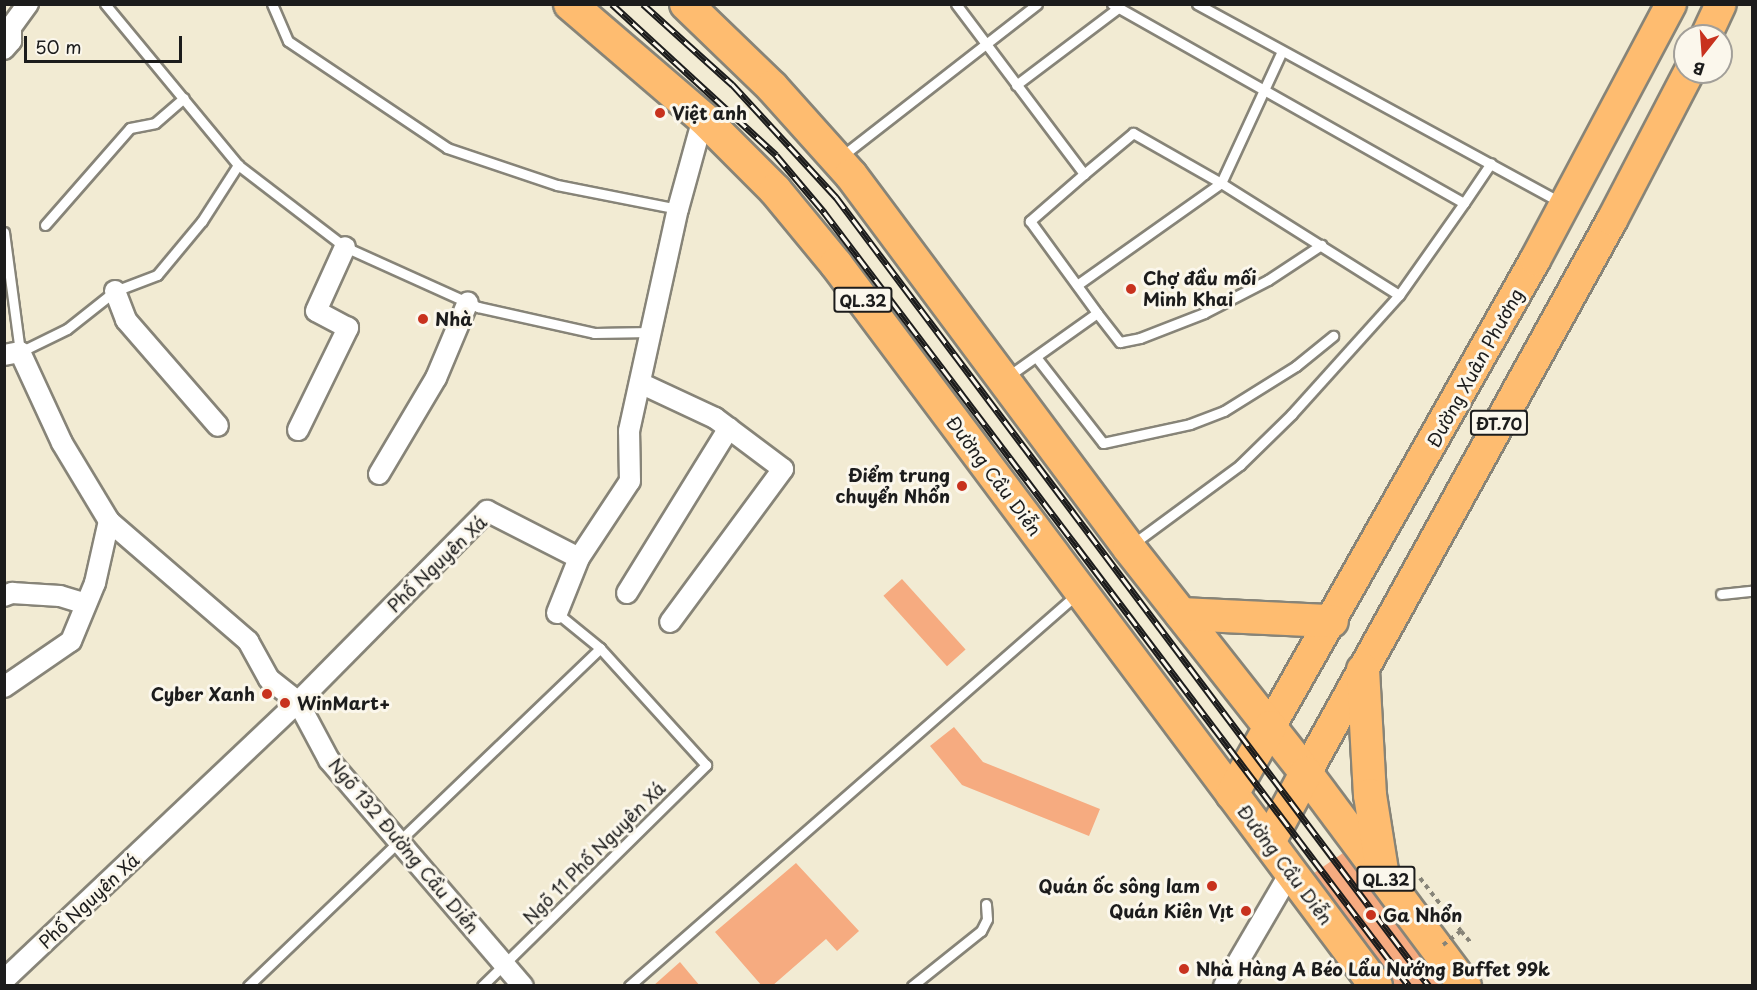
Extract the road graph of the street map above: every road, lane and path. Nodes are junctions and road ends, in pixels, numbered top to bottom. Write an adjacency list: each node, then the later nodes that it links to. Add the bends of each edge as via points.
1 (28, 4): 14 (street, via 11,27 11,40)
2 (105, 4): 19 (lane)
3 (272, 4): 28 (lane, via 288,41 447,148 556,185)
4 (570, 4): 20 (highway, Đường Cầu Diễn / QL.32)
5 (686, 4): 21 (highway, QL.32, via 772,87)
6 (956, 4): 13 (lane)
7 (1037, 4): 13 (lane)
8 (1197, 4): 15 (lane)
9 (1671, 4): 27 (main road, Đường Xuân Phương / ĐT.70)
10 (1721, 4): 12 (main road)
11 (1115, 6): 17 (lane); 18 (lane)
12 (1712, 24)
13 (984, 42): 17 (lane); 21 (lane)
14 (4, 49)
15 (1282, 51): 18 (lane); 22 (lane)
16 (1683, 84): 62 (main road, ĐT.70, via 1612,220)
17 (1016, 85): 24 (lane)
18 (1265, 90): 25 (lane); 26 (lane)
19 (184, 98): 23 (lane); 29 (lane, via 156,123 130,128)
20 (703, 118): 28 (street); 52 (highway, Đường Cầu Diễn / QL.32, via 775,190 836,264)
21 (836, 161): 42 (highway, QL.32)
22 (1491, 163): 26 (lane); 27 (lane)
23 (238, 165): 32 (lane); 34 (lane, via 202,221 157,275)
24 (1084, 174): 25 (lane, via 1133,133); 33 (lane, via 1030,221)
25 (1221, 183): 31 (lane); 33 (lane)
26 (1464, 203): 35 (lane)
27 (1565, 204): 59 (main road, Đường Xuân Phương / ĐT.70)
28 (678, 209): 38 (street)
29 (45, 225)
30 (4, 232): 40 (lane)
31 (1321, 245): 35 (lane); 37 (lane, via 1268,280 1204,313 1140,338 1120,342)
32 (345, 247): 36 (lane); 46 (street, via 316,311 348,328)
33 (1077, 285): 37 (lane)
34 (115, 291): 40 (lane, via 67,328); 44 (street, via 126,320)
35 (1400, 295): 49 (lane, via 1240,465)
36 (468, 302): 38 (lane, via 594,333); 47 (street, via 436,378)
37 (1097, 313): 41 (lane)
38 (653, 332): 43 (street)
39 (1333, 336): 41 (lane, via 1296,366 1224,411 1190,424 1103,443)
40 (12, 353): 48 (street, Ngõ 132 Đường Cầu Diễn)
41 (1035, 357): 42 (lane)
42 (1006, 378): 49 (highway, QL.32)
43 (640, 383): 45 (street); 50 (street, via 629,431 630,480)
44 (218, 426)
45 (729, 428): 53 (street); 60 (street, via 783,469)
46 (298, 430)
47 (379, 474)
48 (109, 521): 56 (street, via 95,583); 64 (street, Ngõ 132 Đường Cầu Diễn, via 248,641 269,679)
49 (1129, 548): 58 (highway, QL.32)
50 (579, 558): 57 (street); 64 (street, Phố Nguyên Xá, via 487,511)
51 (1752, 591): 54 (lane)
52 (1080, 592): 67 (highway, Đường Cầu Diễn / QL.32); 82 (lane)
53 (627, 593)
54 (1721, 594)
55 (4, 596): 56 (street, via 60,596)
56 (86, 604): 63 (street, via 71,640)
57 (557, 613): 61 (lane)
58 (1181, 614): 59 (highway); 65 (highway, QL.32)
59 (1332, 621): 65 (main road, Đường Xuân Phương / ĐT.70)
60 (670, 622)
61 (600, 648): 68 (lane); 77 (lane, Ngõ 11 Phố Nguyên Xá, via 706,765)
62 (1363, 670): 66 (main road, ĐT.70); 71 (highway, via 1370,795)
63 (4, 687)
64 (298, 702): 68 (street, Ngõ 132 Đường Cầu Diễn, via 329,760); 78 (street, Phố Nguyên Xá)
65 (1270, 727): 66 (highway, QL.32); 67 (highway, ĐT.70)
66 (1306, 773): 69 (highway, ĐT.70); 71 (highway, QL.32)
67 (1233, 794): 69 (highway, Đường Cầu Diễn / QL.32)
68 (400, 841): 77 (street, Ngõ 132 Đường Cầu Diễn); 79 (lane)
69 (1269, 842): 70 (highway, Đường Cầu Diễn / QL.32)
70 (1290, 873): 84 (street); 85 (highway, Đường Cầu Diễn / QL.32)
71 (1382, 875): 86 (highway, QL.32)
72 (1420, 878): 74 (path)
73 (986, 904): 83 (lane, via 987,918 981,931)
74 (1461, 931): 75 (path, bridge); 76 (path, bridge)
75 (1443, 945)
76 (1469, 945)
77 (505, 964): 80 (lane, Ngõ 11 Phố Nguyên Xá); 81 (street, Ngõ 132 Đường Cầu Diễn)
78 (4, 980)
79 (248, 986)
80 (482, 986)
81 (523, 986)
82 (629, 986)
83 (912, 986)
84 (1224, 986)
85 (1376, 986)
86 (1465, 986)

